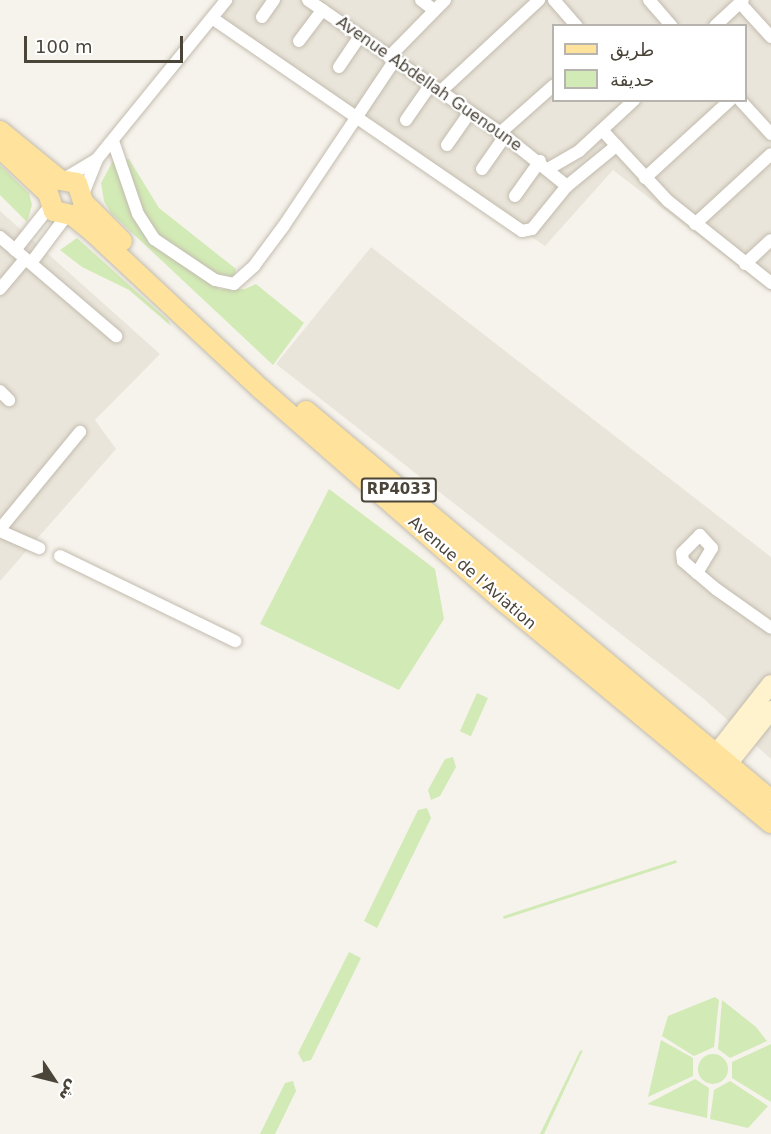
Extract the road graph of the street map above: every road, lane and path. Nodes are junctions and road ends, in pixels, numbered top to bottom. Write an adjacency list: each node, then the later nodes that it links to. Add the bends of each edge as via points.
1 (274, 0): 12 (street)
2 (308, 0): 10 (street, Avenue Abdellah Guenoune)
3 (421, 0): 11 (street)
4 (445, 0): 11 (street)
5 (539, 0): 23 (street)
6 (554, 0): 14 (street)
7 (649, 0): 15 (street)
8 (223, 1): 13 (street)
9 (741, 1): 16 (street); 18 (street)
10 (321, 10): 17 (street, Avenue Abdellah Guenoune); 19 (street)
11 (434, 10): 20 (street)
12 (262, 17)
13 (212, 18): 28 (street); 34 (street)
14 (576, 24)
15 (670, 24)
16 (717, 24)
17 (360, 36): 20 (street, Avenue Abdellah Guenoune); 21 (street)
18 (771, 38)
19 (299, 41)
20 (392, 58): 23 (street, Avenue Abdellah Guenoune); 28 (street)
21 (339, 67)
22 (552, 87): 32 (street)
23 (436, 88): 27 (street, Avenue Abdellah Guenoune); 29 (street)
24 (632, 102): 30 (street)
25 (728, 102): 42 (street)
26 (742, 102): 33 (street)
27 (470, 112): 32 (street, Avenue Abdellah Guenoune); 35 (street)
28 (356, 117): 34 (street, via 264,255 242,279 229,285 183,261 148,232); 43 (street, via 522,231 532,229)
29 (406, 120)
30 (602, 130): 36 (street); 40 (street, via 569,158)
31 (0, 131): 45 (main road, Avenue de l'Aviation / RP4033)
32 (503, 134): 40 (street, Avenue Abdellah Guenoune); 41 (street)
33 (771, 134)
34 (113, 141): 39 (street)
35 (447, 145)
36 (615, 146): 42 (street); 43 (street)
37 (0, 148): 45 (main road, Avenue de l'Aviation / RP4033)
38 (771, 154): 46 (street)
39 (97, 159): 45 (street); 45 (street)
40 (544, 165): 43 (street, Avenue Abdellah Guenoune); 44 (street)
41 (482, 169)
42 (645, 178): 46 (street)
43 (567, 186)
44 (516, 196)
45 (66, 198): 49 (street); 50 (street); 64 (main road, Avenue de l'Aviation / RP4033, via 393,505)
46 (695, 224): 51 (street)
47 (0, 237): 49 (street)
48 (771, 240): 51 (street)
49 (15, 250): 50 (street)
50 (28, 261): 53 (street); 54 (street)
51 (745, 264): 52 (street)
52 (771, 283)
53 (0, 289)
54 (116, 336)
55 (80, 432): 56 (street)
56 (0, 530): 57 (street)
57 (39, 548)
58 (60, 556): 61 (street)
59 (697, 573): 60 (street)
60 (771, 628)
61 (235, 641)
62 (771, 684): 64 (street)
63 (771, 710): 64 (street)
64 (717, 765): 65 (main road, Avenue de l'Aviation / RP4033); 66 (main road, Avenue de l'Aviation / RP4033)
65 (768, 791)
66 (771, 823)

